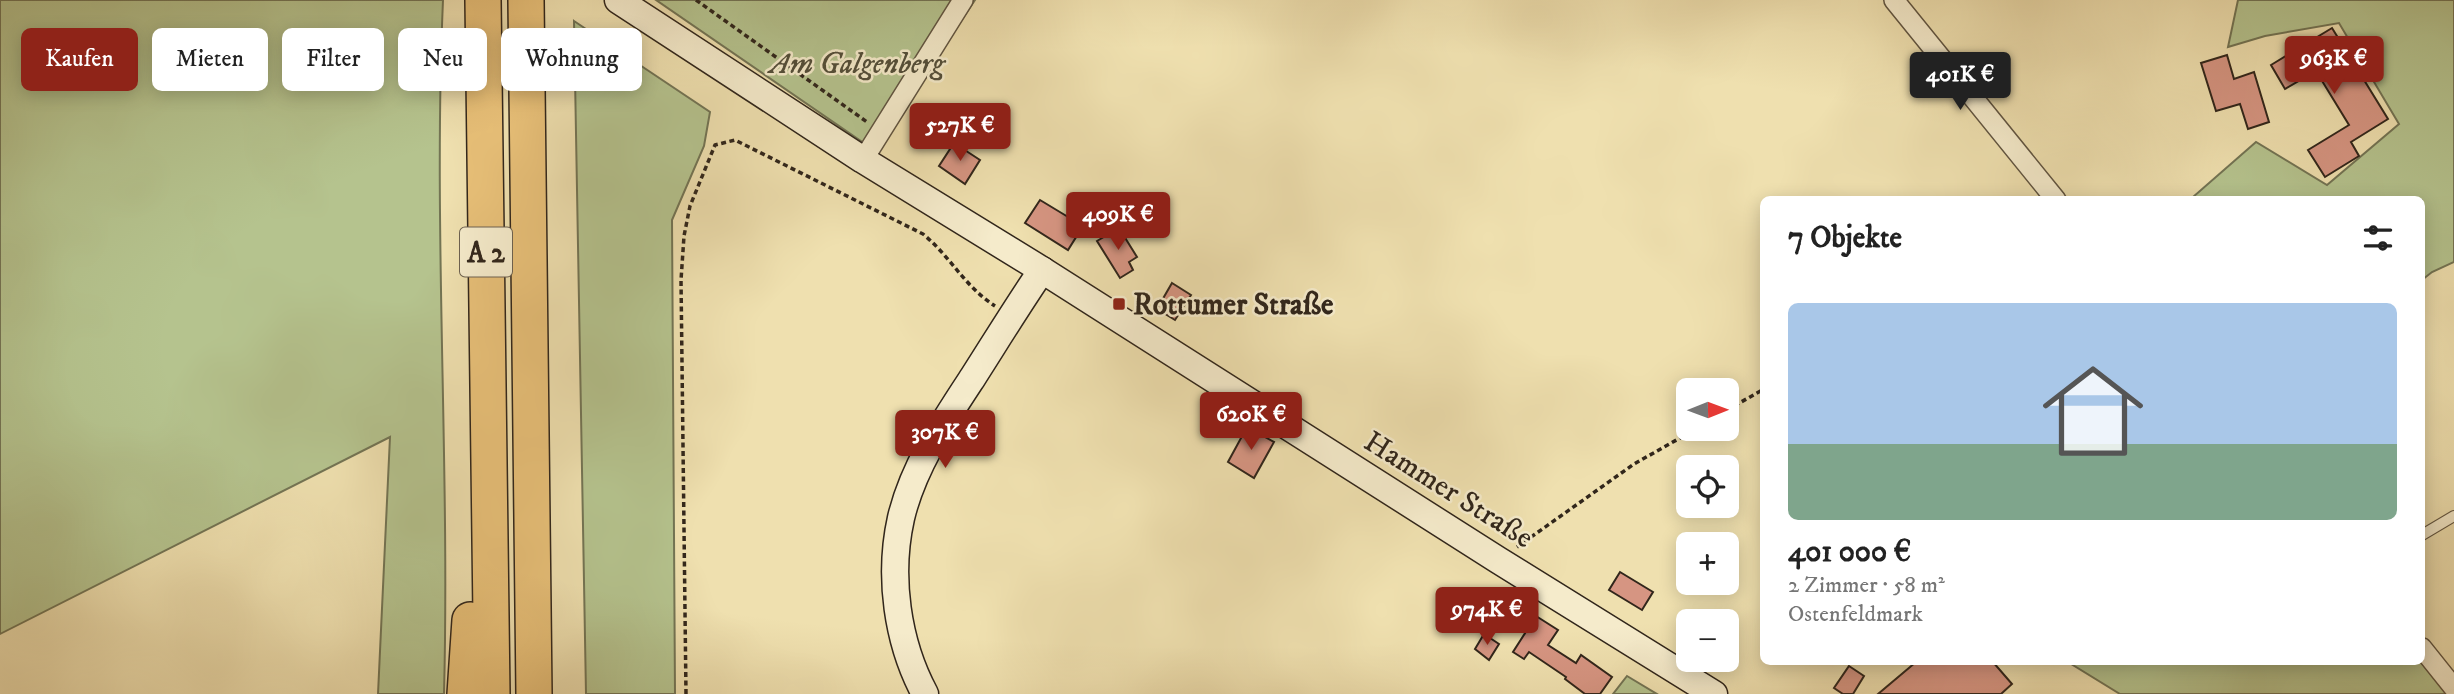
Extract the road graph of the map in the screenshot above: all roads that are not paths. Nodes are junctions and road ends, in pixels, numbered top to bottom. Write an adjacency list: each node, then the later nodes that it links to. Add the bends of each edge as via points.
1 (483, 0): 9 (highway, A 2)
2 (526, 0): 16 (highway, A 2)
3 (618, 0): 6 (main road, Hammer Straße)
4 (963, 0): 6 (street)
5 (1894, 0): 7 (street)
6 (863, 160): 8 (main road, Hammer Straße)
7 (2053, 196)
8 (1042, 270): 17 (main road, via 939,430 911,485 901,519 897,604 904,643); 18 (main road, Hammer Straße)
9 (489, 492): 14 (highway, via 470,615); 15 (highway, A 2)
10 (2454, 516): 11 (lane)
11 (2425, 533)
12 (2425, 652): 13 (street)
13 (2454, 688)
14 (465, 694)
15 (492, 694)
16 (534, 694)
17 (925, 694)
18 (1714, 694)

